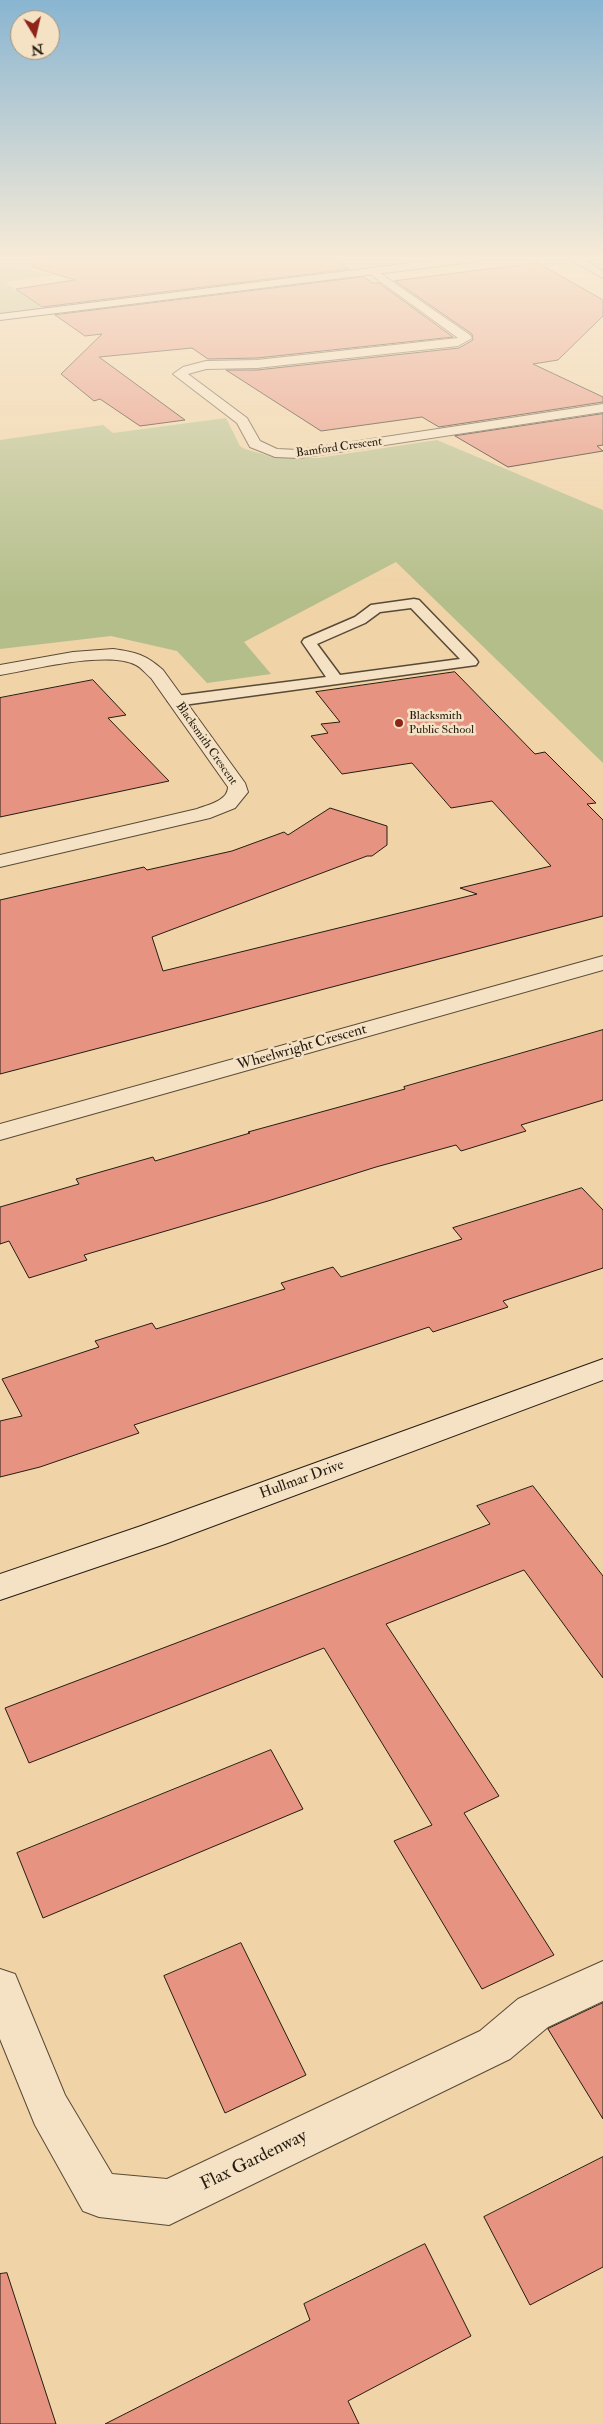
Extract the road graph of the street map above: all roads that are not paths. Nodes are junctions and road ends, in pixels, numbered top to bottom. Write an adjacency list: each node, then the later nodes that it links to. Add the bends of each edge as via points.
1 (182, 372): 2 (street, Bamford Crescent, via 179,374 238,417 256,444 264,450 288,454)
2 (603, 408)
3 (0, 670): 5 (street, Blacksmith Crescent, via 89,655 121,655 142,660 157,674)
4 (336, 680): 4 (lane, via 406,671 471,662 414,603 376,608 360,620 309,642); 5 (lane)
5 (176, 701): 6 (street, Blacksmith Crescent, via 238,787 238,792 228,804 172,823)
6 (0, 861)
7 (603, 963): 8 (street, Wheelwright Crescent)
8 (0, 1132)
9 (600, 1374): 10 (street, Hullmar Drive)
10 (0, 1587)
11 (603, 1980): 12 (street, Flax Gardenway, via 533,2013 495,2045 169,2202 99,2195 50,2110)
12 (0, 1988)

